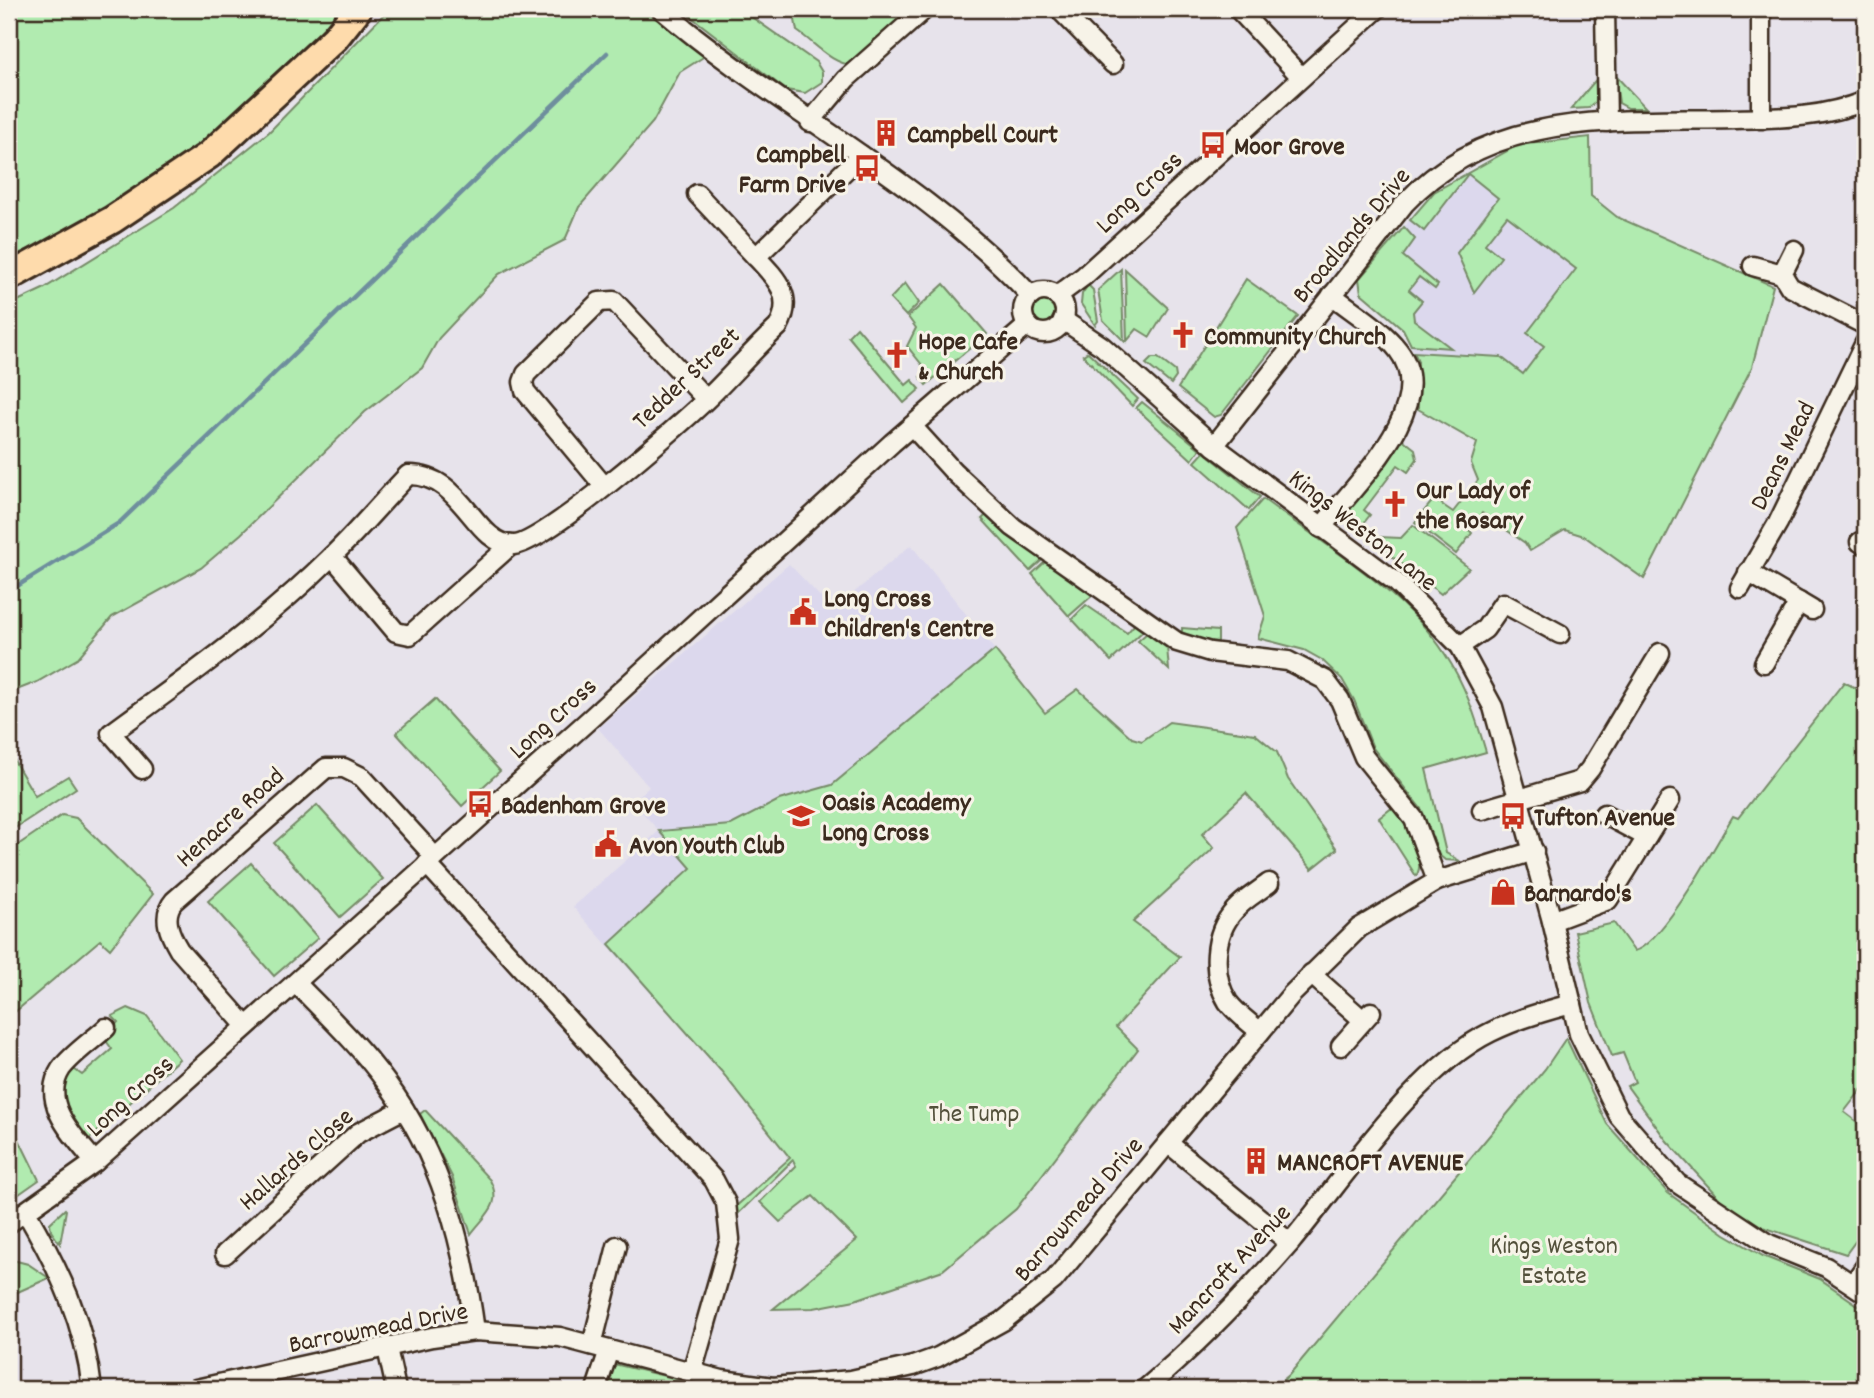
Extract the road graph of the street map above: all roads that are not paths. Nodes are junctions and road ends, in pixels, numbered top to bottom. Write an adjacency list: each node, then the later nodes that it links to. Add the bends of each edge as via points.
1 (358, 9): 21 (highway, via 335,38 209,155 112,220)
2 (661, 9): 13 (street)
3 (926, 9): 13 (street, via 846,79)
4 (1059, 9): 9 (street)
5 (1238, 9): 10 (street)
6 (1377, 9): 10 (street, Long Cross)
7 (1605, 9): 14 (street)
8 (1760, 9): 12 (street)
9 (1113, 64)
10 (1301, 77): 24 (street, Long Cross)
11 (1865, 101): 12 (street, Broadlands Drive, via 1814,116)
12 (1761, 119): 14 (street, Broadlands Drive)
13 (810, 122): 15 (street)
14 (1607, 122): 22 (street, Broadlands Drive, via 1520,132 1444,170 1405,203)
15 (861, 155): 18 (street); 23 (street, via 997,260)
16 (697, 194): 18 (street, Tedder Street)
17 (1794, 250): 20 (street)
18 (756, 257): 29 (street, Tedder Street, via 782,288 784,316)
19 (1753, 266): 20 (street)
20 (1782, 274): 27 (street, via 1797,291)
21 (9, 276)
22 (1332, 295): 31 (street, Broadlands Drive); 33 (street, via 1399,352 1410,395 1395,433)
23 (1031, 296): 24 (street, via 1044,291); 26 (street, via 1024,306)
24 (1057, 296): 25 (street, via 1064,307)
25 (1063, 320): 26 (street, via 1050,332 1038,332); 31 (street, Kings Weston Lane, via 1102,346)
26 (1028, 325): 30 (street, Long Cross)
27 (1865, 325)
28 (1865, 343): 38 (street, Deans Mead, via 1778,523 1744,580 1806,606)
29 (706, 400): 32 (street, Tedder Street); 32 (street, via 614,302 599,302 523,382 525,391)
30 (912, 426): 47 (street, Long Cross); 48 (street, via 1013,527 1177,642 1210,652 1288,661 1325,681 1340,700 1364,757 1414,819)
31 (1214, 446): 33 (street, Kings Weston Lane)
32 (604, 486): 34 (street, Tedder Street, via 527,543)
33 (1321, 528): 37 (street, Kings Weston Lane, via 1396,582)
34 (511, 545): 35 (street, via 492,537 438,480 420,474 408,475); 35 (street, Tedder Street, via 410,635 396,632)
35 (332, 556): 40 (street, via 206,664 111,733)
36 (1560, 634): 37 (street, via 1503,603 1485,629)
37 (1460, 646): 41 (street, Kings Weston Lane, via 1493,708)
38 (1764, 663)
39 (1658, 665): 41 (street, via 1584,778)
40 (142, 769)
41 (1520, 800): 43 (street); 46 (street, Kings Weston Lane)
42 (1670, 800): 45 (street)
43 (1482, 810)
44 (1604, 814): 45 (street)
45 (1647, 837): 50 (street, via 1608,900)
46 (1534, 851): 48 (street, Barrowmead Drive); 50 (street, Kings Weston Lane)
47 (431, 861): 52 (street, Long Cross); 54 (street, Henacre Road, via 362,777 338,768 316,773 168,911 169,931 179,950); 71 (street, via 714,1180 726,1203 730,1239)
48 (1437, 881): 51 (street, Barrowmead Drive, via 1359,928)
49 (1269, 883): 56 (street, via 1228,917 1216,957 1219,981 1229,1003)
50 (1552, 921): 53 (street, Kings Weston Lane)
51 (1311, 974): 56 (street, Barrowmead Drive); 57 (street, via 1367,1016)
52 (296, 983): 54 (street, Long Cross); 58 (street, via 372,1063)
53 (1572, 1004): 63 (street, Mancroft Avenue, via 1490,1032 1445,1062 1410,1097); 67 (street, Kings Weston Lane, via 1579,1034 1619,1116 1677,1183 1769,1244 1826,1267)
54 (246, 1026): 60 (street, Long Cross)
55 (106, 1028): 60 (street, via 61,1069 56,1084 62,1120)
56 (1260, 1032): 59 (street, Barrowmead Drive)
57 (1341, 1046)
58 (404, 1109): 65 (street, Hallards Close, via 358,1133); 68 (street, via 452,1212)
59 (1168, 1143): 63 (street); 73 (street, Barrowmead Drive, via 1054,1280 1003,1321 913,1366 851,1380)
60 (95, 1162): 61 (street, Long Cross)
61 (26, 1212): 62 (street, Long Cross); 74 (street, via 73,1303)
62 (9, 1223)
63 (1290, 1243): 78 (street, Mancroft Avenue, via 1216,1323)
64 (618, 1246): 69 (street)
65 (225, 1254)
66 (1865, 1267): 67 (street)
67 (1859, 1289)
68 (475, 1331): 69 (street, Barrowmead Drive, via 532,1333); 70 (street, Barrowmead Drive)
69 (600, 1347): 71 (street, Barrowmead Drive); 77 (street)
70 (387, 1348): 72 (street, Barrowmead Drive); 76 (street)
71 (692, 1372): 73 (street, Barrowmead Drive)
72 (247, 1384): 75 (street, Barrowmead Drive)
73 (772, 1388)
74 (92, 1389)
75 (196, 1389)
76 (396, 1389)
77 (596, 1389)
78 (1144, 1389)

